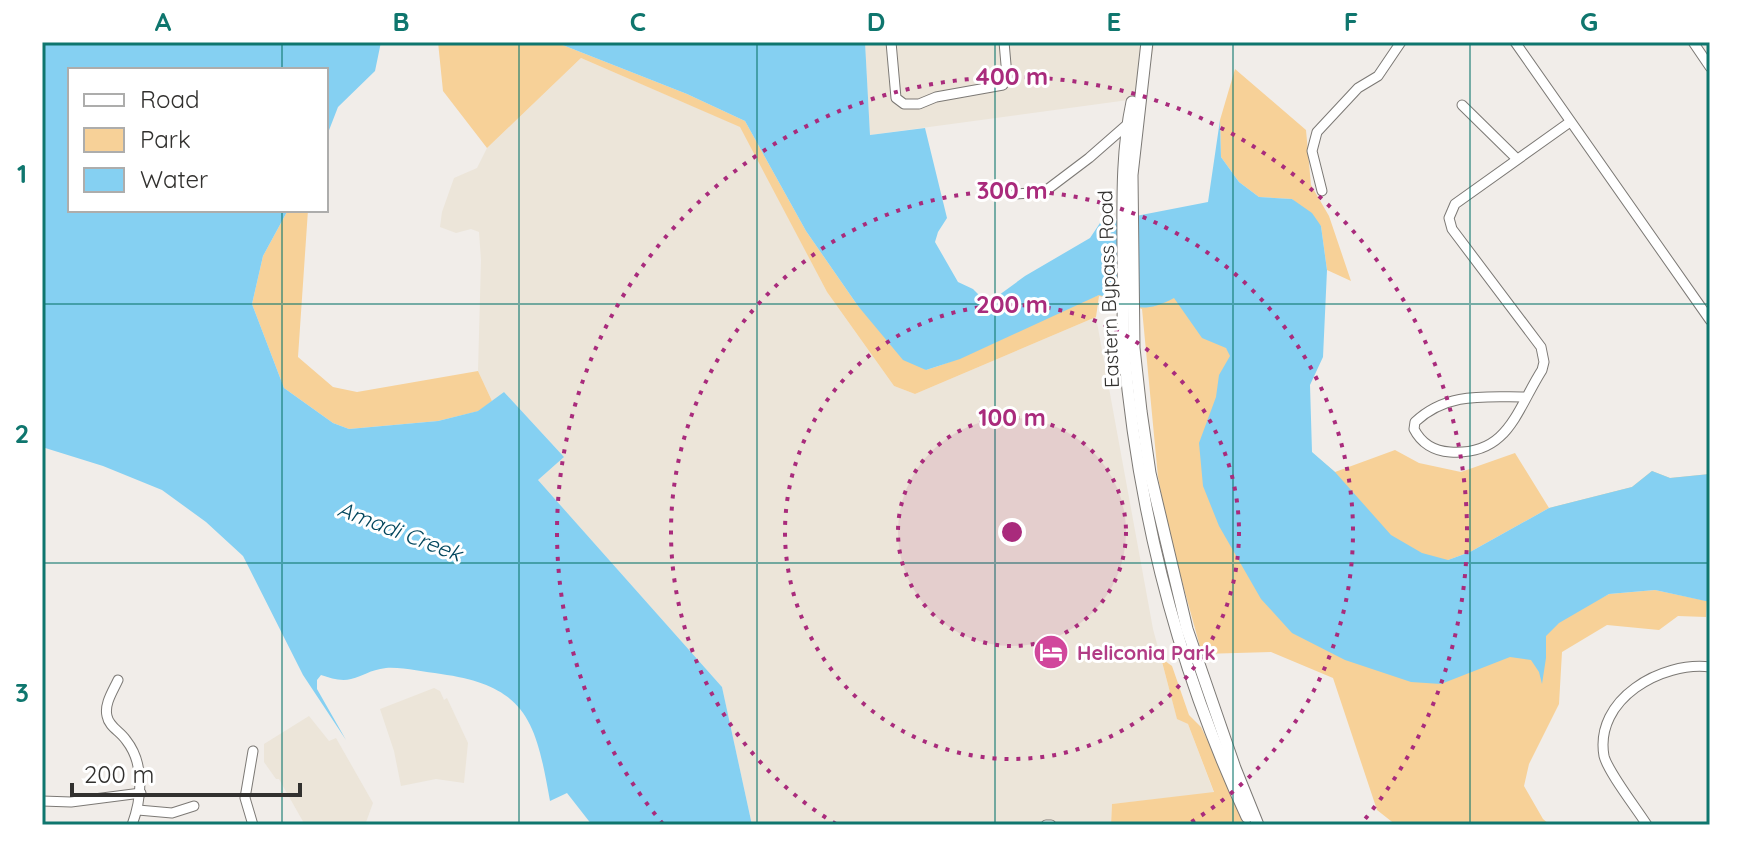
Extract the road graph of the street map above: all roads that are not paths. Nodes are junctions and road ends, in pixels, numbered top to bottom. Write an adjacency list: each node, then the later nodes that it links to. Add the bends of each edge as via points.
1 (891, 42): 2 (street, via 896,98 919,104 1003,85)
2 (1004, 42)
3 (1147, 42): 8 (main road, Eastern Bypass Road)
4 (1401, 42): 14 (street, via 1378,76 1358,88 1317,132 1312,151)
5 (1515, 42): 10 (street)
6 (1693, 42): 7 (street)
7 (1710, 67)
8 (1142, 70): 11 (main road, Eastern Bypass Road); 13 (main road, Eastern Bypass Road)
9 (1462, 105): 12 (street)
10 (1570, 122): 12 (street); 16 (street)
11 (1129, 123): 13 (main road, Eastern Bypass Road); 15 (street, via 1044,192)
12 (1517, 159): 18 (street, via 1455,204 1449,218 1541,347 1542,370)
13 (1127, 175): 17 (main road, Eastern Bypass Road)
14 (1322, 191)
15 (1015, 194)
16 (1710, 320)
17 (1129, 348): 28 (main road, Eastern Bypass Road, via 1140,477 1175,633 1221,761); 29 (main road, Eastern Bypass Road, via 1150,473 1187,629)
18 (1525, 397): 18 (street, via 1504,434 1481,450 1444,452 1424,442 1414,429 1436,405 1463,397)
19 (1710, 667): 30 (street, via 1688,667 1646,680 1633,688 1608,725 1607,763)
20 (118, 680): 22 (street, via 106,714 132,750)
21 (253, 751): 27 (street, via 245,798)
22 (141, 793): 23 (street); 25 (street)
23 (42, 801)
24 (194, 806): 25 (street, via 172,813)
25 (138, 810): 26 (street)
26 (132, 825)
27 (253, 825)
28 (1251, 825)
29 (1258, 825)
30 (1647, 825)

